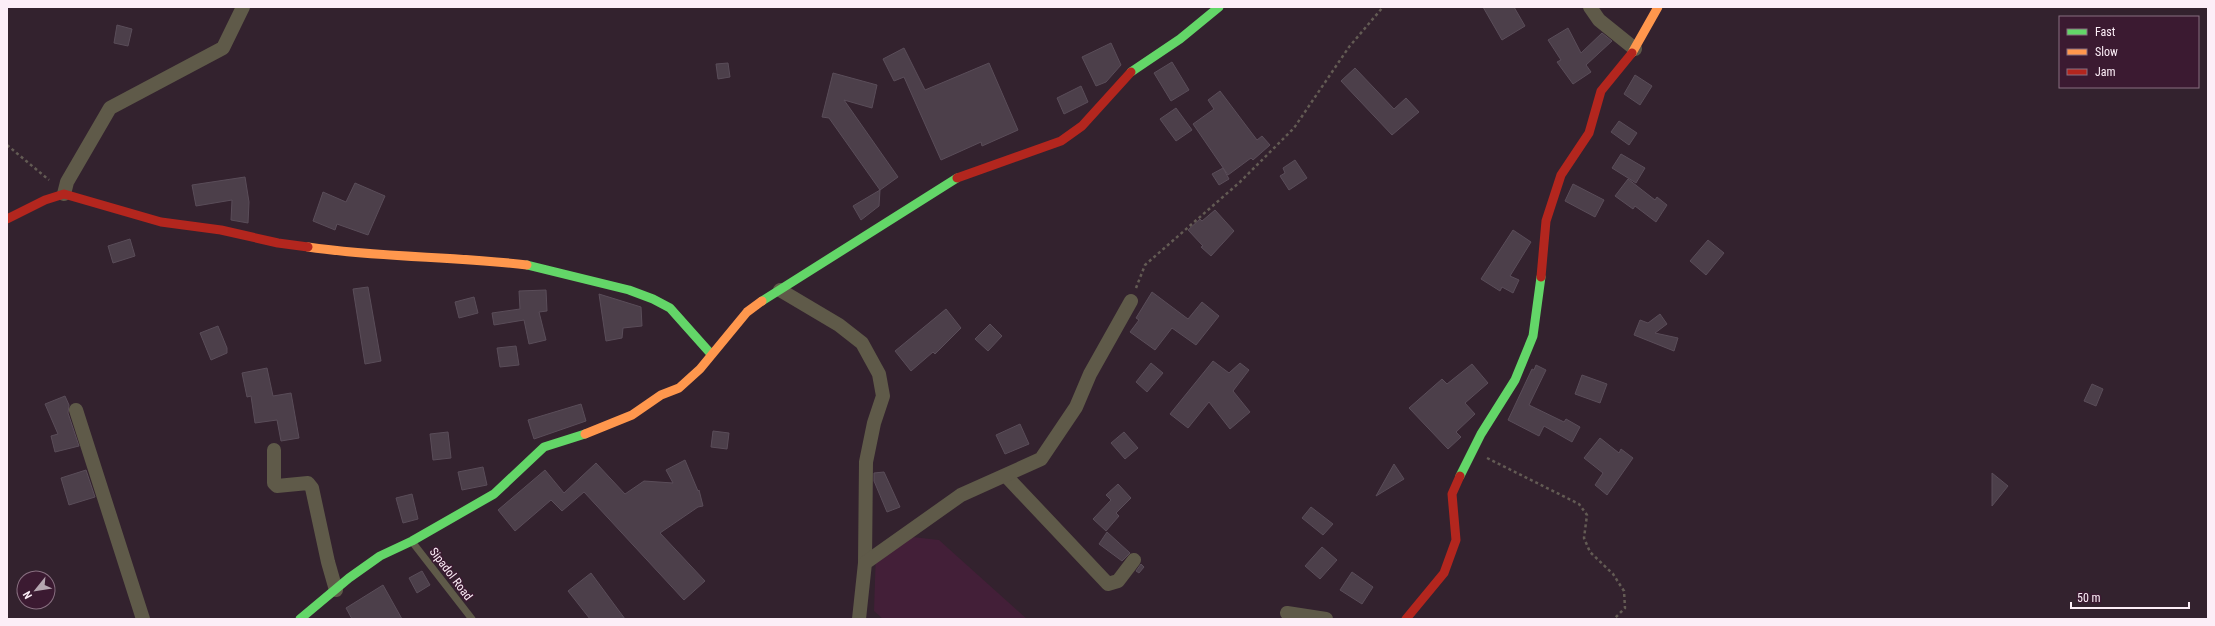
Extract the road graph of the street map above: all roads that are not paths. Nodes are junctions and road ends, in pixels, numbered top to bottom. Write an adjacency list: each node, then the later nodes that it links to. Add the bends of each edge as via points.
1 (242, 7): 6 (street, via 223,48 110,108 67,182)
2 (1219, 7): 8 (street, via 1180,39 1127,76 1082,126 1061,141 958,176)
3 (1590, 7): 5 (street, via 1599,20)
4 (1658, 7): 5 (street)
5 (1635, 49): 24 (street, via 1601,91 1589,133 1561,175 1546,221 1533,336 1515,380 1481,434 1452,494 1456,540 1444,573)
6 (64, 194): 7 (street); 10 (street, via 161,222 221,230 278,243 354,254 477,259 533,266 580,277 628,290 670,308)
7 (7, 219)
8 (780, 290): 10 (street, via 747,312); 16 (street, via 839,325 862,344 879,374 883,396 866,462)
9 (1131, 301): 13 (street, via 1090,374 1076,407 1041,459)
10 (712, 354): 14 (street, via 700,369 678,388 661,395 625,418 593,432 544,447 494,494)
11 (76, 410): 19 (street)
12 (274, 450): 17 (street, via 274,483 277,486 308,483 312,488)
13 (1006, 476): 15 (street, via 1108,584 1118,581); 16 (street, via 961,495)
14 (412, 541): 17 (street, via 380,556); 21 (lane, Sipadol Road)
15 (1134, 560)
16 (865, 563): 22 (street)
17 (336, 590): 20 (street)
18 (1287, 613): 23 (street)
19 (143, 619)
20 (300, 619)
21 (472, 619)
22 (859, 619)
23 (1326, 619)
24 (1406, 619)

